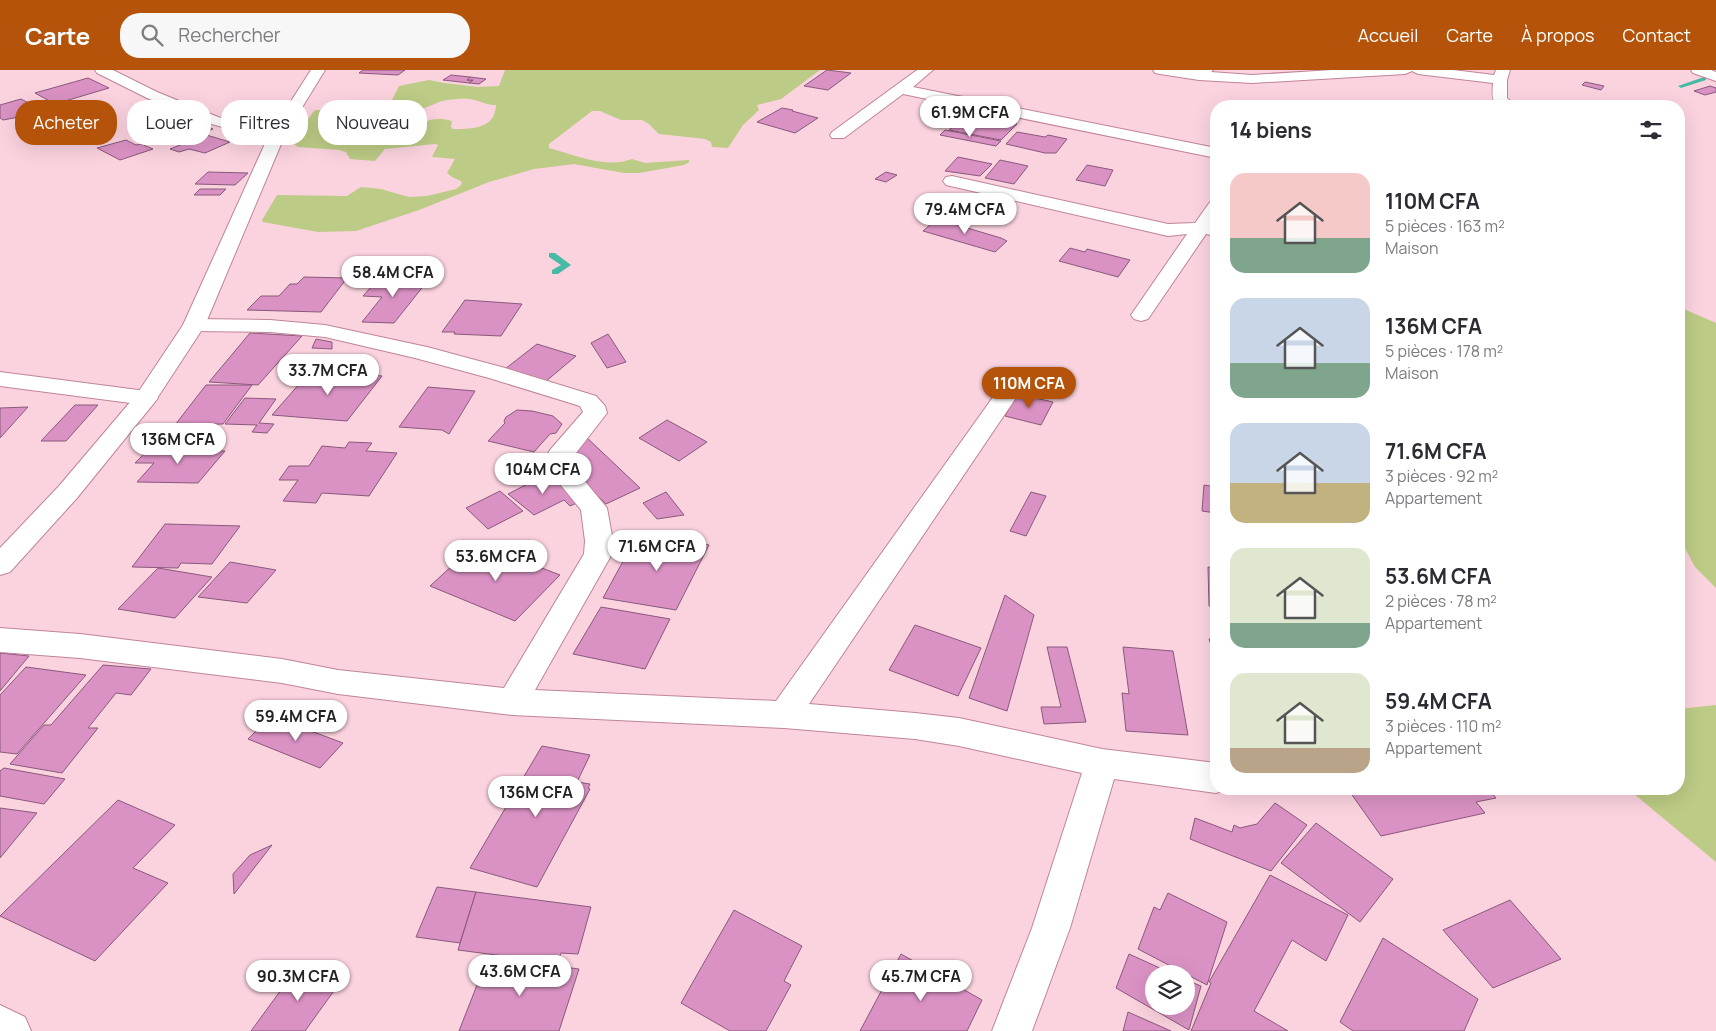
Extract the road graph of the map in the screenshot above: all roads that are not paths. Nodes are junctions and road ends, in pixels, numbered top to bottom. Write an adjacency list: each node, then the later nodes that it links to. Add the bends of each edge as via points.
1 (102, 70): 14 (street, via 152,95)
2 (318, 70): 12 (street)
3 (926, 70): 11 (street)
4 (1160, 70): 8 (street)
5 (1405, 70): 8 (street, via 1252,79)
6 (1418, 70): 9 (street)
7 (1698, 70): 10 (street)
8 (1202, 73)
9 (1501, 75): 13 (street)
10 (1716, 77)
11 (902, 89): 15 (street); 17 (street)
12 (298, 100)
13 (1500, 100)
14 (221, 122)
15 (838, 135)
16 (273, 145): 21 (street)
17 (1210, 152)
18 (952, 181): 19 (street, via 1168,230)
19 (1210, 229): 20 (street)
20 (1141, 315)
21 (194, 325): 24 (street); 27 (street, via 325,331 497,373 588,401 593,406 595,414 558,456 556,463 594,508 598,554)
22 (1019, 377): 28 (street)
23 (0, 380): 24 (street)
24 (146, 398): 25 (street, via 68,492)
25 (0, 564)
26 (0, 640): 27 (street, via 90,647 282,671 338,682)
27 (512, 702): 28 (street)
28 (784, 715): 29 (street, via 959,732)
29 (1102, 763): 30 (street); 33 (street, via 1051,928)
30 (1210, 777)
31 (0, 1024): 32 (street)
32 (11, 1031)
33 (1012, 1031)

